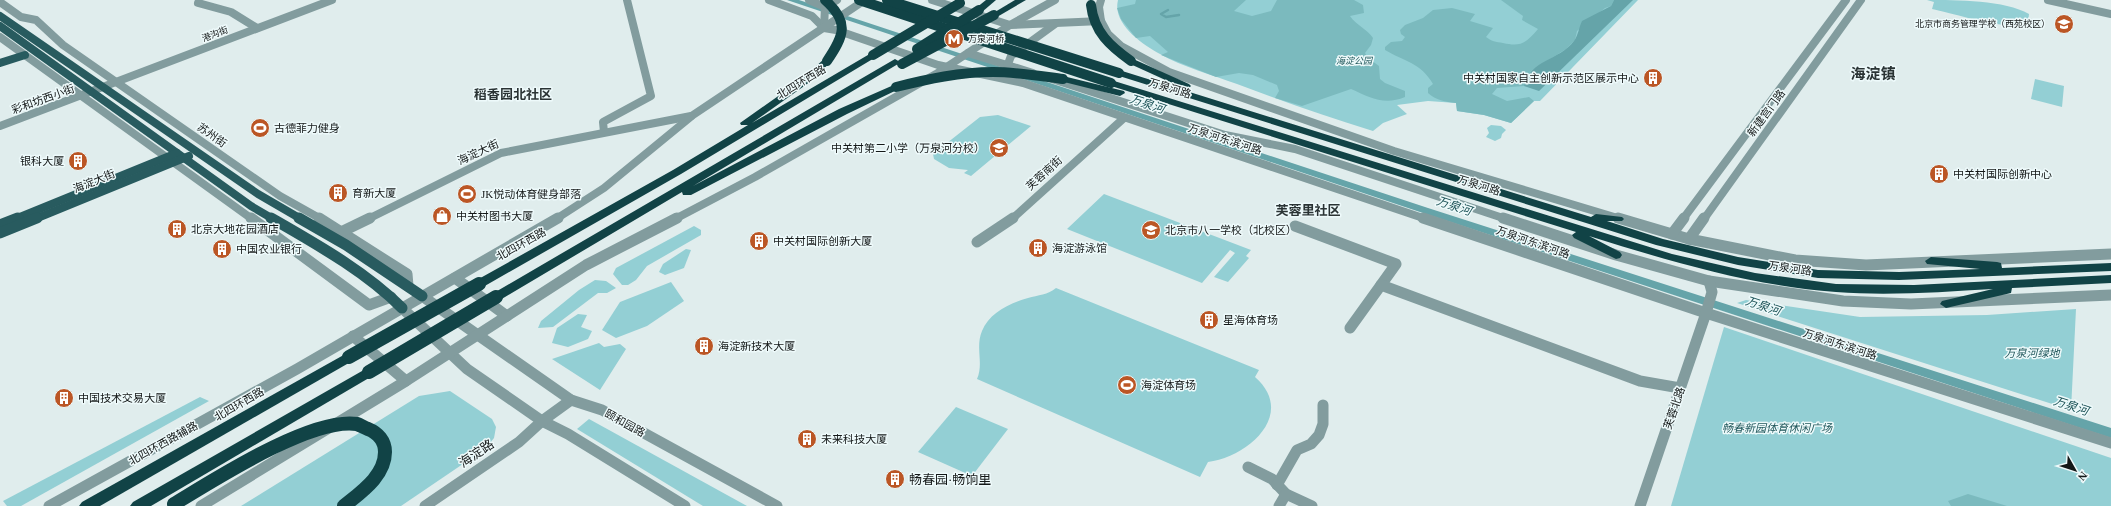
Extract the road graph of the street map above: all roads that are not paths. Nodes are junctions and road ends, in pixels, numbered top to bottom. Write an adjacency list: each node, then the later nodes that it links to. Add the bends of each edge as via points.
1 (332, 0): 32 (street, 港沟街)
2 (627, 0): 48 (street, via 651,96 603,122)
3 (769, 0): 28 (street)
4 (809, 0): 22 (street)
5 (837, 0): 22 (street)
6 (859, 0): 55 (highway, 万泉河路, bridge, via 1111,83)
7 (865, 0): 28 (street, 北四环西路)
8 (887, 0): 24 (highway, 万泉河路, bridge)
9 (892, 0): 24 (highway, bridge)
10 (932, 0): 30 (street)
11 (992, 0): 36 (highway, bridge)
12 (1022, 0): 36 (highway, bridge)
13 (1055, 0): 30 (street)
14 (1101, 0): 27 (street)
15 (1846, 0): 61 (street, 新建宫门路)
16 (1861, 0): 63 (street, 新建宫门路)
17 (2048, 0): 25 (street)
18 (2059, 0): 25 (street)
19 (962, 1): 52 (highway, 北四环西路, bridge)
20 (0, 2): 40 (street, 苏州街, via 21,17 36,20 63,45)
21 (198, 3): 32 (street, via 206,7 221,7)
22 (825, 3): 28 (street); 52 (highway, bridge, via 833,6 842,18 843,30 839,45 827,61 804,82)
23 (1091, 3): 45 (highway, bridge, via 1091,17 1095,28 1105,42 1132,61 1163,77)
24 (904, 6): 45 (highway, 万泉河路, bridge)
25 (2111, 13)
26 (0, 16): 41 (main road, 苏州街)
27 (1101, 21): 29 (street); 54 (street, 万泉河路, via 1108,34 1121,46 1169,72 1198,84 1394,151)
28 (827, 23): 39 (street, 万泉河东滨河路, via 836,30); 44 (street, 北四环西路)
29 (1055, 24): 30 (street); 38 (street, via 1011,56)
30 (1010, 25): 34 (street)
31 (0, 26): 42 (main road)
32 (257, 28): 40 (street, 港沟街)
33 (0, 37): 35 (street)
34 (968, 53): 38 (street, 万泉河路); 39 (street)
35 (25, 55): 37 (main road); 43 (street)
36 (898, 63): 58 (highway)
37 (0, 64)
38 (1008, 64): 49 (street, 万泉河路, via 1225,135)
39 (948, 66): 46 (street, 万泉河东滨河路, via 1023,83); 82 (street, via 755,177 586,265)
40 (117, 83): 41 (street, 港沟街); 59 (street, 苏州街, via 280,196)
41 (105, 87): 42 (street, 彩和坊西小街); 50 (main road, 苏州街)
42 (94, 92): 43 (street, 彩和坊西小街); 51 (main road)
43 (82, 96): 47 (street, 彩和坊西小街); 51 (street)
44 (693, 115): 48 (street, 海淀大街); 70 (street, 北四环西路, via 604,188)
45 (1261, 117): 53 (highway, 万泉河路)
46 (1124, 118): 64 (street, 芙蓉南街, via 1012,218); 81 (street, 万泉河东滨河路)
47 (0, 126)
48 (604, 132): 59 (street, 海淀大街, via 501,153)
49 (1295, 149): 58 (highway, bridge, via 1102,88 1063,79 1007,72 969,73 930,78 896,87 858,103 724,176); 66 (street, 万泉河路)
50 (193, 150): 51 (main road, 海淀大街); 62 (main road, 苏州街, via 258,194)
51 (176, 157): 56 (main road, 海淀大街); 60 (main road, 海淀大街); 78 (main road, via 251,206 324,249); 78 (street, via 369,305)
52 (676, 172): 97 (highway, 北四环西路, bridge)
53 (1573, 215): 54 (highway); 69 (highway, 万泉河路, via 1660,242 1724,258 1818,274 1899,276)
54 (1618, 219): 61 (street, 万泉河路)
55 (1548, 220): 66 (highway); 73 (highway, 万泉河路, via 1669,257 1755,277 1836,288 1914,289)
56 (0, 225)
57 (1295, 226): 74 (street, via 1396,264)
58 (613, 228): 98 (highway, bridge)
59 (343, 231): 62 (street, 海淀大街); 75 (street, 苏州街, via 407,274)
60 (0, 233)
61 (1672, 234): 63 (street, 万泉河路)
62 (332, 237): 75 (main road, 苏州街)
63 (1690, 239): 67 (street, 万泉河路, via 1795,260 1866,264)
64 (977, 242)
65 (2111, 254): 67 (street, 万泉河路)
66 (1616, 255): 72 (street, 万泉河路)
67 (1931, 261): 69 (highway)
68 (2111, 267): 69 (highway, 万泉河路)
69 (2054, 271)
70 (455, 278): 76 (street, 北四环西路); 82 (street)
71 (2111, 279): 73 (highway, 万泉河路)
72 (1709, 281): 79 (street, 万泉河路, via 1843,301); 81 (street, 芙蓉北路, via 1712,292)
73 (2038, 282): 79 (highway)
74 (1381, 285): 83 (street); 88 (street, via 1640,381)
75 (408, 286): 76 (main road, 苏州街)
76 (422, 296): 80 (street, 北四环西路); 84 (street, 颐和园路)
77 (2111, 296): 79 (street, 万泉河路)
78 (391, 297): 80 (main road)
79 (1946, 304)
80 (402, 308): 85 (street, 北四环西路辅路); 86 (street)
81 (1708, 308): 88 (street, 芙蓉北路); 92 (street, 万泉河东滨河路)
82 (507, 316): 84 (street)
83 (1350, 328)
84 (478, 335): 86 (street); 89 (street, 颐和园路)
85 (353, 336): 87 (street); 96 (street, 北四环西路辅路)
86 (450, 353): 87 (street); 91 (street, via 466,369)
87 (406, 381): 99 (street)
88 (1680, 388): 106 (street, 芙蓉北路)
89 (571, 400): 91 (street, 海淀路); 103 (street, 颐和园路, via 602,410)
90 (1323, 405): 94 (street, via 1323,424 1319,435 1311,444 1297,450)
91 (542, 421): 101 (street, 海淀路, via 519,442); 102 (street, via 568,434)
92 (2111, 443)
93 (1248, 467): 94 (street, via 1272,479)
94 (1282, 489): 104 (street); 105 (street)
95 (173, 505): 100 (highway, bridge, via 293,438 335,426 362,425 380,437 385,447 386,458 372,481)
96 (50, 506)
97 (87, 506)
98 (138, 506)
99 (201, 506)
100 (344, 506)
101 (424, 506)
102 (685, 506)
103 (777, 506)
104 (1279, 506)
105 (1312, 506)
106 (1640, 506)

